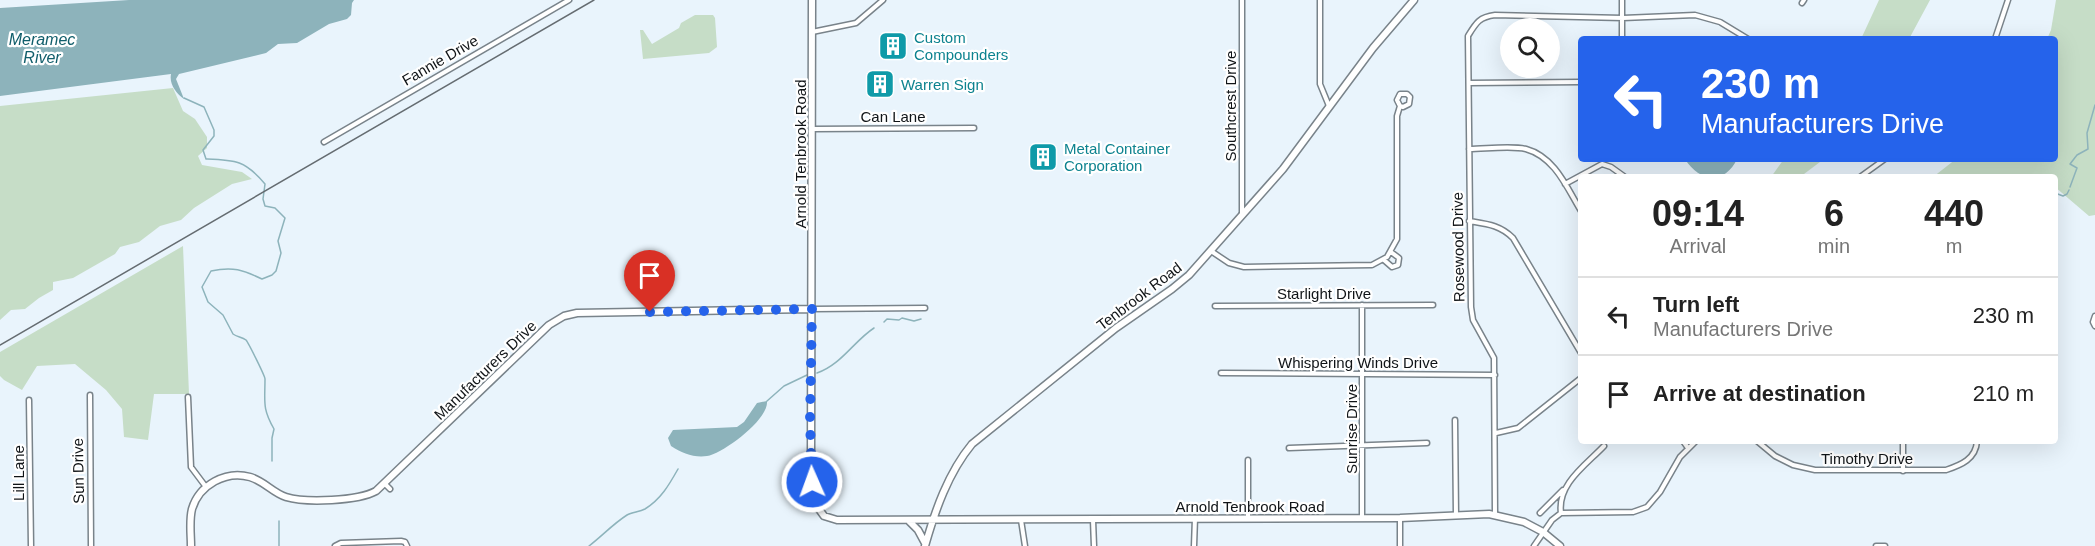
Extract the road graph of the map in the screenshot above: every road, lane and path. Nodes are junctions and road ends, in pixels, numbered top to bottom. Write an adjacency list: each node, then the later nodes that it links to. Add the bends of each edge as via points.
1 (569, 0): 20 (street, Fannie Drive)
2 (812, 0): 10 (street, Arnold Tenbrook Road)
3 (883, 0): 10 (street, via 856,23)
4 (1242, 0): 29 (street, Southcrest Drive)
5 (1320, 0): 16 (street, via 1320,84)
6 (1414, 0): 16 (street, Tenbrook Road)
7 (1622, 0): 9 (street)
8 (2008, 0): 13 (street)
9 (1623, 18): 11 (street); 12 (street, via 1684,14 1706,17); 15 (street, Rosewood Drive, via 1484,16 1468,36)
10 (812, 32): 19 (street, Arnold Tenbrook Road)
11 (1622, 36)
12 (1743, 36)
13 (1996, 36)
14 (1578, 82): 15 (street)
15 (1469, 83): 21 (street, Rosewood Drive)
16 (1329, 106): 29 (street, Tenbrook Road, via 1283,169)
17 (1400, 106): 32 (street, via 1398,234)
18 (974, 128): 19 (street, Can Lane)
19 (812, 129): 38 (street, Arnold Tenbrook Road)
20 (324, 142)
21 (1469, 149): 27 (street, via 1524,149 1551,163); 30 (street, Rosewood Drive)
22 (1881, 162): 25 (street)
23 (1584, 174): 24 (street, via 1602,164)
24 (1621, 174)
25 (1864, 174)
26 (1578, 177): 27 (street)
27 (1565, 184): 28 (street)
28 (1578, 206)
29 (1242, 213): 31 (street, Tenbrook Road)
30 (1469, 221): 41 (street, via 1495,225 1513,238); 44 (street, Rosewood Drive, via 1473,320 1494,358)
31 (1210, 250): 33 (street, via 1229,263 1244,267 1364,266); 65 (street, Tenbrook Road, via 1181,283 1122,324 979,437 960,460)
32 (1391, 252): 33 (street); 33 (street, via 1399,258 1398,265 1392,267)
33 (1384, 260)
34 (1362, 305): 35 (street, Starlight Drive); 36 (street, Starlight Drive); 43 (street, Sunrise Drive)
35 (1433, 305)
36 (1215, 306)
37 (925, 308): 38 (street)
38 (812, 309): 63 (street, Manufacturers Drive, via 564,316 547,327 388,486 363,497 340,499 289,498 242,475 223,477); 77 (street, Arnold Tenbrook Road, via 810,441 816,505 823,515 837,520)
39 (2095, 316): 40 (street)
40 (2095, 326)
41 (1578, 348)
42 (1221, 373): 43 (street, Whispering Winds Drive)
43 (1363, 373): 44 (street, Whispering Winds Drive); 57 (street, Sunrise Drive)
44 (1495, 375): 50 (street, Rosewood Drive)
45 (1578, 380): 50 (street, via 1518,428)
46 (90, 395): 84 (street, Sun Drive)
47 (188, 397): 63 (street, via 190,466)
48 (29, 400): 83 (street, Lill Lane)
49 (1455, 420): 69 (street)
50 (1496, 433): 68 (street, Rosewood Drive)
51 (1427, 443): 57 (street)
52 (1685, 444): 60 (street)
53 (1693, 444): 60 (street)
54 (1761, 444): 62 (street, Timothy Drive, via 1793,465 1815,470)
55 (1902, 444): 62 (street)
56 (1977, 444): 62 (street, Timothy Drive, via 1971,458 1962,465 1946,470)
57 (1363, 445): 59 (street); 73 (street, Sunrise Drive)
58 (1604, 446): 64 (street)
59 (1289, 448)
60 (1688, 448): 67 (street, via 1660,492 1641,510)
61 (1248, 460): 70 (street)
62 (1903, 471)
63 (206, 487): 85 (street, via 192,512)
64 (1565, 487): 66 (street); 67 (street)
65 (938, 505): 76 (street, via 940,514); 78 (street, Tenbrook Road)
66 (1540, 513)
67 (1561, 513): 79 (street)
68 (1495, 514): 69 (street, Arnold Tenbrook Road); 79 (street, Arnold Tenbrook Road)
69 (1456, 515): 74 (street, Arnold Tenbrook Road)
70 (1248, 517): 72 (street, Arnold Tenbrook Road); 73 (street, Arnold Tenbrook Road)
71 (1093, 518): 72 (street, Arnold Tenbrook Road); 75 (street, Arnold Tenbrook Road); 88 (street)
72 (1195, 518): 89 (street)
73 (1362, 518): 74 (street, Arnold Tenbrook Road)
74 (1400, 518): 90 (street)
75 (1021, 519): 76 (street, Arnold Tenbrook Road); 87 (street)
76 (948, 520): 78 (street, Arnold Tenbrook Road)
77 (909, 521): 78 (street, Arnold Tenbrook Road); 82 (street)
78 (932, 521): 82 (street, Tenbrook Road)
79 (1543, 532): 91 (street); 92 (street, Arnold Tenbrook Road)
80 (368, 544): 81 (street); 86 (street)
81 (406, 544)
82 (925, 545)
83 (31, 546)
84 (91, 546)
85 (191, 546)
86 (335, 546)
87 (1025, 546)
88 (1094, 546)
89 (1194, 546)
90 (1400, 546)
91 (1534, 546)
92 (1560, 546)
93 (1876, 546): 94 (street)
94 (1885, 546)

